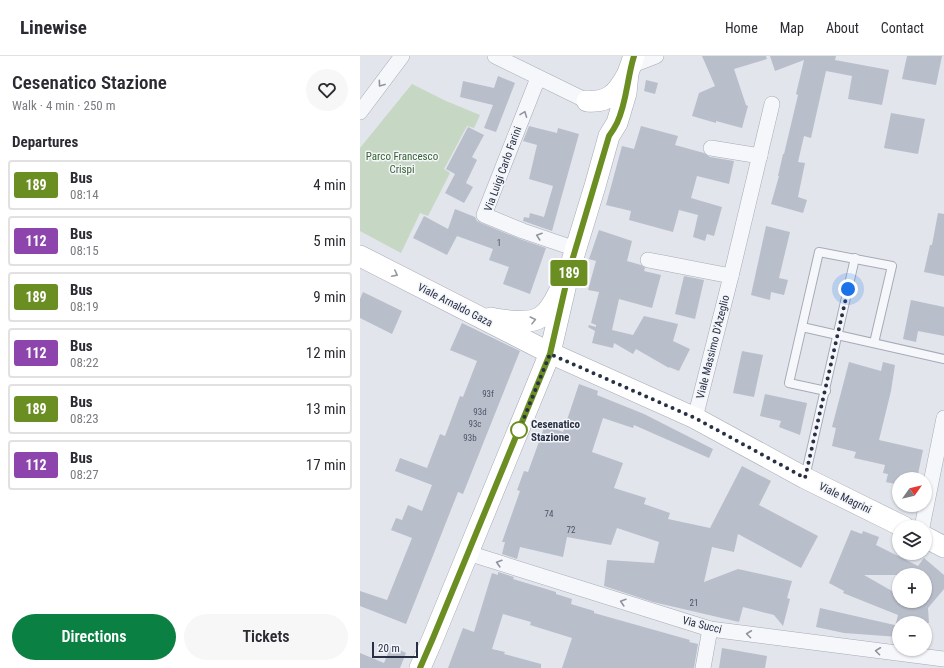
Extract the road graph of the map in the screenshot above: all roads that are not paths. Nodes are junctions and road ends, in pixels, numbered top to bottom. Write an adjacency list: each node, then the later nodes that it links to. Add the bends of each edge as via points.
1 (402, 56): 8 (street, one-way to 8)
2 (495, 56): 5 (street)
3 (656, 56): 4 (street)
4 (631, 65): 6 (street, via 615,93 598,102); 9 (street, via 626,94 617,123)
5 (538, 78): 6 (street); 12 (street, Via Luigi Carlo Farini, one-way to 5, via 484,215)
6 (587, 101): 9 (street, via 599,115)
7 (772, 104): 11 (street, Viale Massimo D'Azeglio)
8 (360, 112)
9 (609, 136): 12 (street)
10 (711, 148): 11 (street)
11 (760, 156): 17 (street, Viale Massimo D'Azeglio)
12 (576, 249): 16 (street)
13 (360, 256): 18 (street, Viale Arnaldo Gaza, one-way to 18)
14 (855, 258): 19 (lane, via 819,252); 20 (lane); 21 (lane, via 892,266)
15 (648, 260): 17 (street)
16 (569, 271): 18 (street, one-way to 16, via 494,319 520,322 540,318 552,306); 22 (street)
17 (731, 276): 25 (street, Viale Massimo D'Azeglio)
18 (468, 311): 22 (street, Viale Arnaldo Gaza)
19 (802, 327): 20 (lane); 24 (lane, via 789,383)
20 (838, 335): 21 (lane); 24 (lane)
21 (874, 344): 23 (lane)
22 (550, 354): 25 (street, Viale Magrini); 32 (street)
23 (944, 359)
24 (826, 391): 27 (lane)
25 (695, 418): 27 (street, Viale Magrini)
26 (944, 418): 28 (street)
27 (805, 478): 29 (street, Viale Magrini)
28 (923, 520)
29 (892, 521)
30 (932, 541): 31 (street)
31 (944, 547)
32 (468, 553): 33 (street, Via Succi, one-way to 32); 35 (street)
33 (710, 629): 34 (street, Via Succi, one-way to 33); 36 (street)
34 (944, 659)
35 (420, 668)
36 (703, 668)

